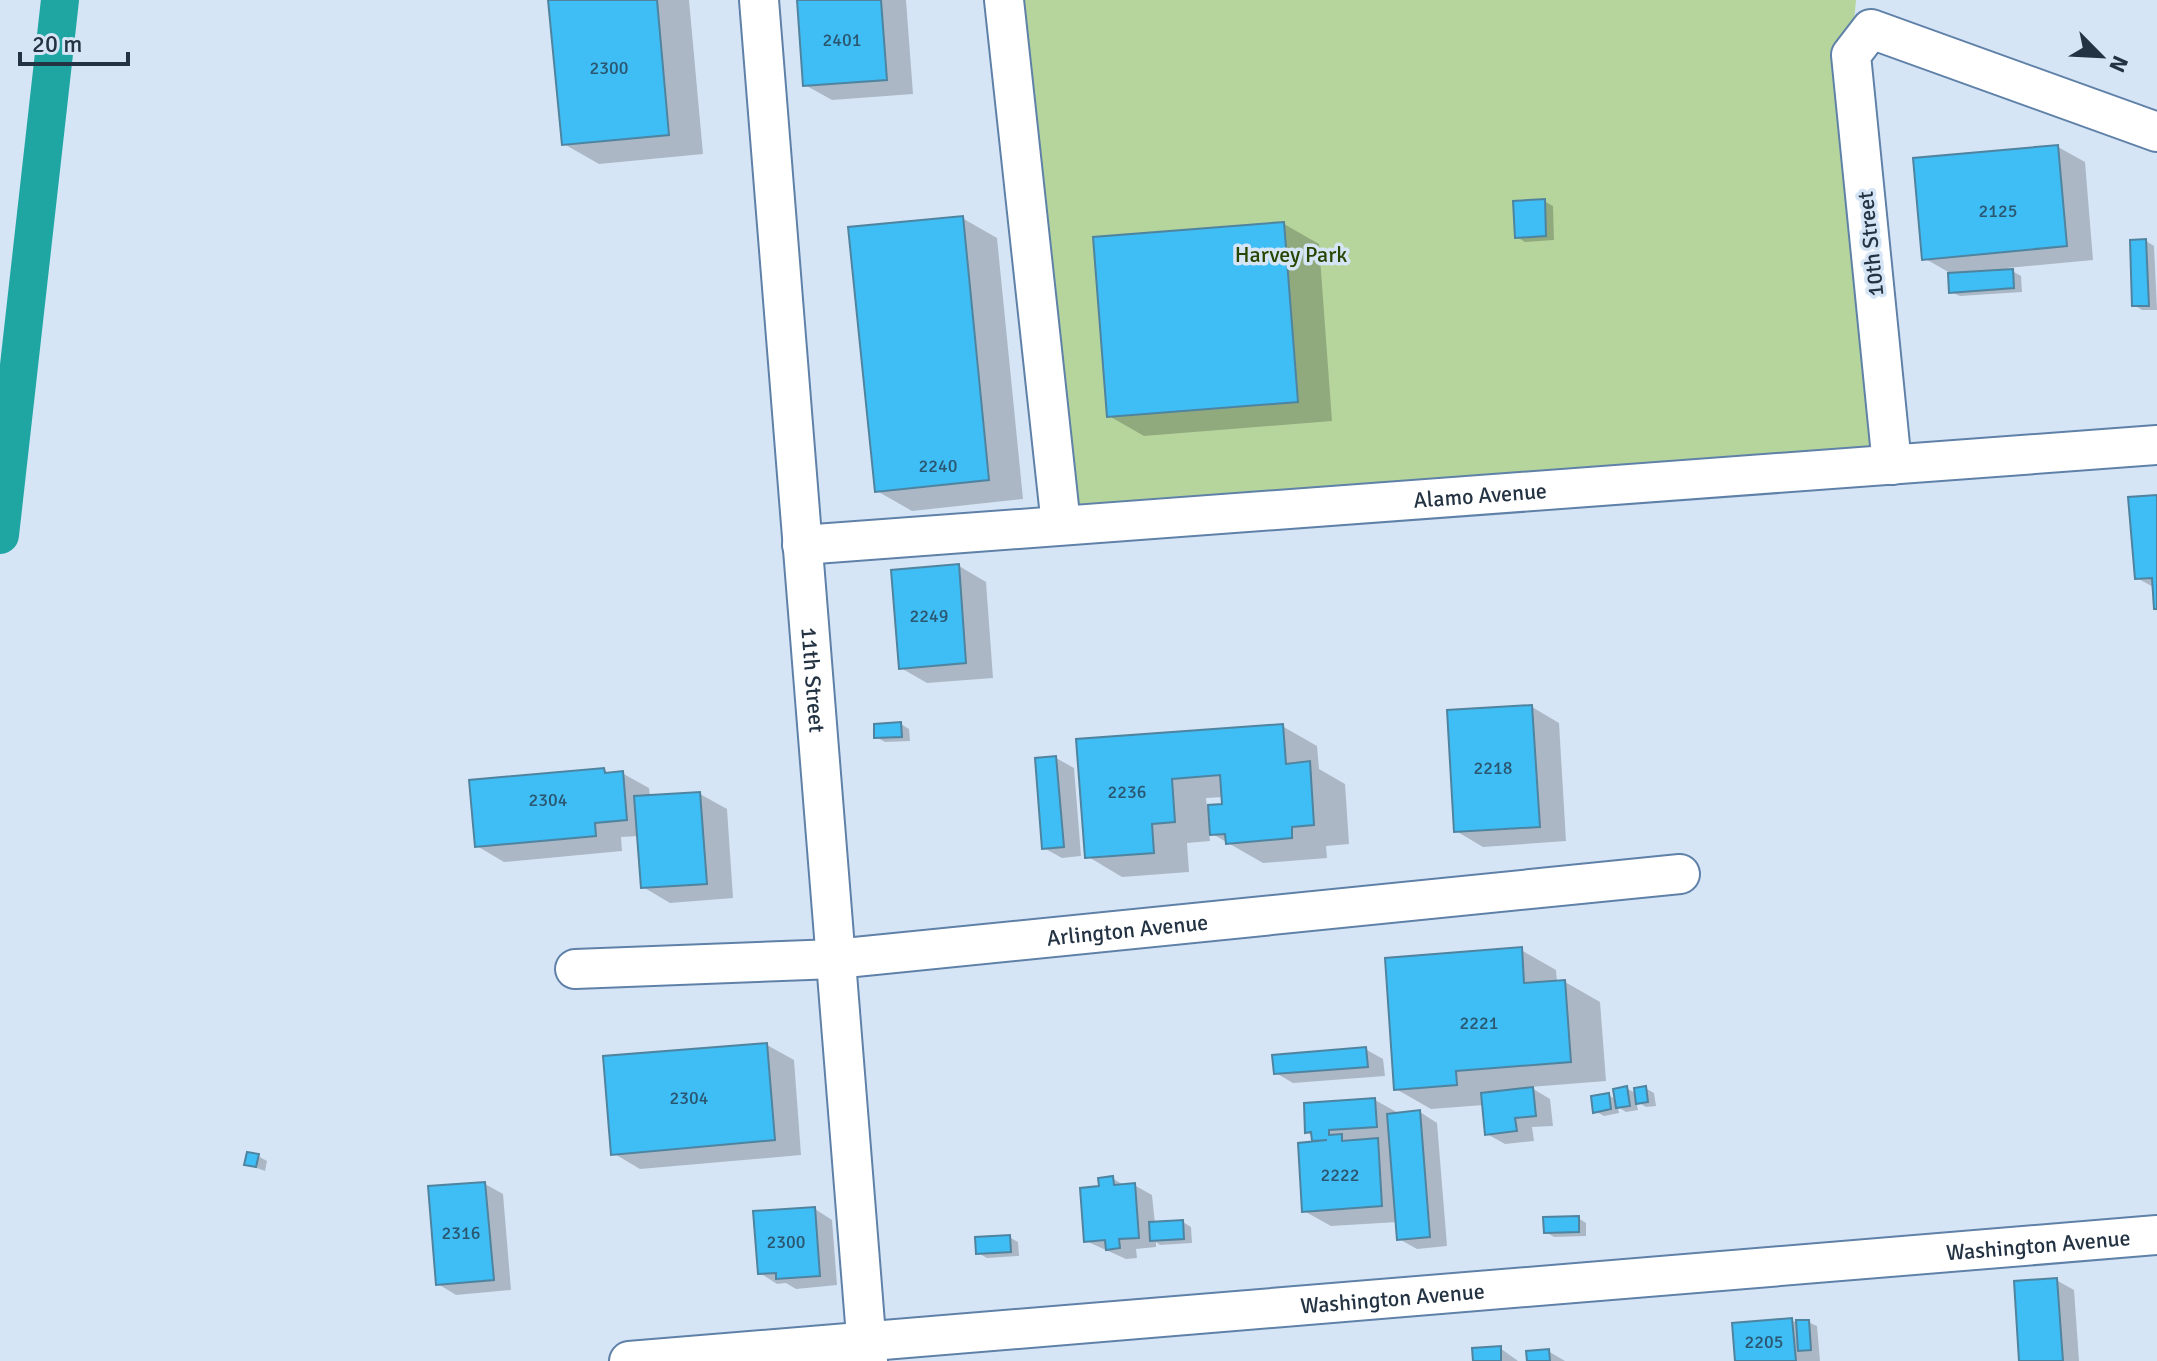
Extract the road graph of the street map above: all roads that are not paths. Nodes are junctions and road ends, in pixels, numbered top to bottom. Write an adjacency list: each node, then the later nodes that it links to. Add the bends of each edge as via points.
1 (759, 0): 7 (street, 11th Street)
2 (1004, 0): 6 (street)
3 (2157, 132): 5 (street, 10th Street, via 1871,29 1851,55)
4 (2157, 445): 5 (street, Alamo Avenue)
5 (1892, 465): 6 (street, Alamo Avenue)
6 (1061, 525): 7 (street, Alamo Avenue)
7 (802, 545): 9 (street, 11th Street)
8 (1680, 874): 9 (street, Arlington Avenue)
9 (835, 959): 10 (street, Arlington Avenue); 12 (street, 11th Street)
10 (575, 969)
11 (2157, 1235): 12 (street, Washington Avenue)
12 (867, 1351): 13 (street, Washington Avenue)
13 (629, 1361)

